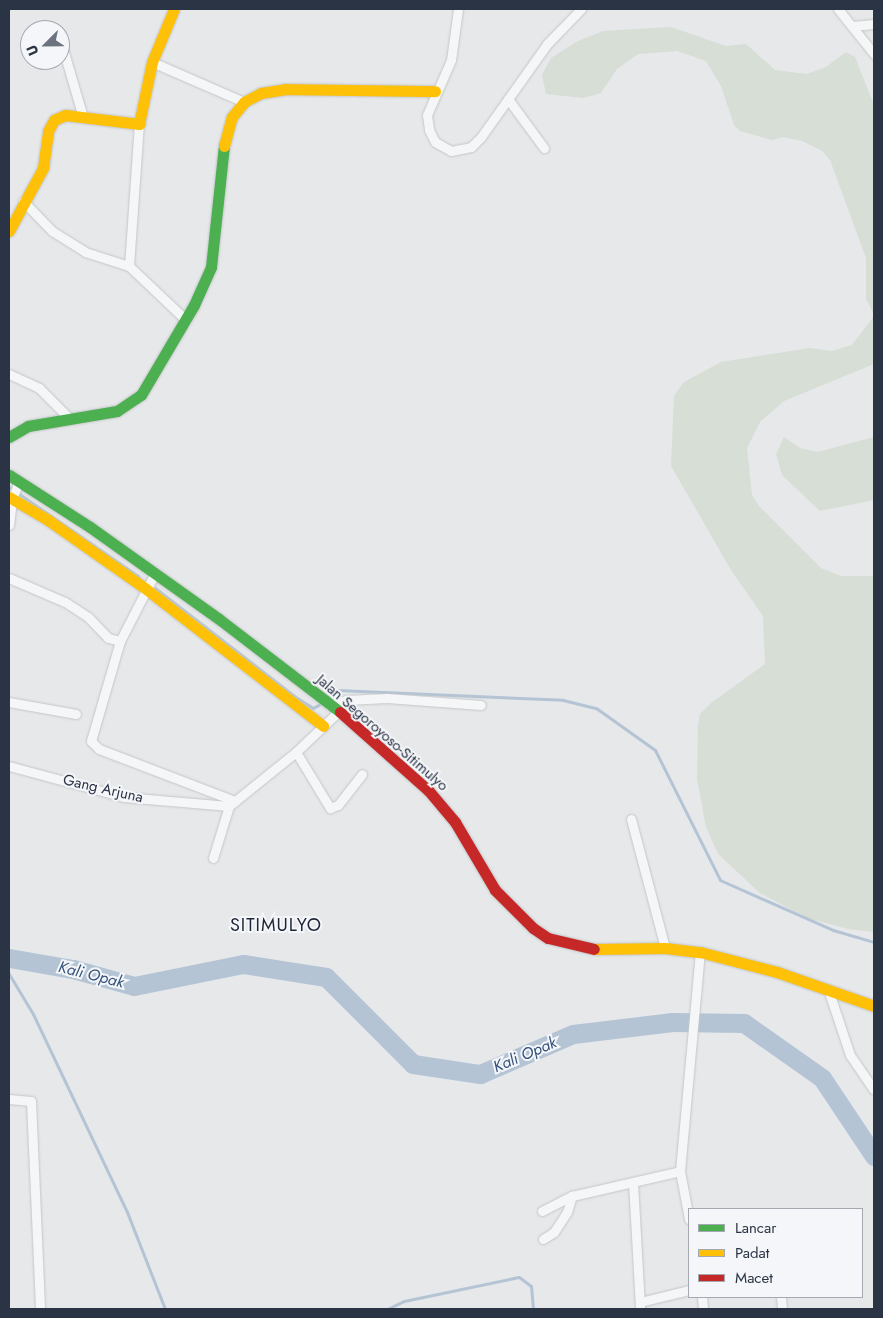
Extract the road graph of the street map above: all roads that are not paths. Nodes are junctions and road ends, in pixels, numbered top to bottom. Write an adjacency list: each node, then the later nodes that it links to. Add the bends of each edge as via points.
1 (174, 9): 8 (street)
2 (458, 9): 10 (street, via 451,60)
3 (581, 9): 11 (street, via 547,44)
4 (840, 10): 6 (street)
5 (874, 24): 6 (street)
6 (852, 26): 7 (street)
7 (874, 54)
8 (152, 62): 12 (street); 14 (street)
9 (69, 70): 13 (street)
10 (435, 91): 11 (street, via 427,115 429,130 435,142 451,152 470,146 481,137); 12 (street, via 285,89 261,93)
11 (508, 99): 15 (street)
12 (244, 102): 19 (street, via 232,117 222,151 211,268)
13 (83, 117): 14 (street); 16 (street, via 65,115 54,120 48,131 42,168)
14 (139, 124): 18 (street)
15 (544, 148)
16 (22, 201): 17 (street); 18 (street, via 52,231 86,252)
17 (9, 231)
18 (128, 266): 19 (street)
19 (186, 320): 21 (street, via 140,395 130,405 117,411)
20 (9, 374): 21 (street, via 39,388)
21 (69, 418): 22 (street, via 28,426)
22 (9, 437)
23 (9, 475): 24 (street, Jalan Segoroyoso-Sitimulyo)
24 (19, 482): 25 (street); 27 (street, Jalan Segoroyoso-Sitimulyo)
25 (10, 498): 26 (street); 29 (street)
26 (9, 525)
27 (155, 573): 29 (street); 33 (street, Jalan Segoroyoso-Sitimulyo)
28 (9, 578): 30 (street, via 65,602 88,617 108,638)
29 (146, 589): 30 (street); 35 (street)
30 (120, 641): 39 (street, via 92,743)
31 (9, 702): 34 (street)
32 (481, 705): 33 (street, via 387,698 346,700)
33 (334, 708): 35 (street); 42 (street, Jalan Segoroyoso-Sitimulyo, via 442,805 495,890 533,928 548,938 586,949)
34 (76, 714)
35 (323, 726): 36 (street)
36 (296, 752): 38 (street, via 330,808 338,805); 39 (street)
37 (9, 766): 39 (street, Gang Arjuna, via 124,797)
38 (362, 774)
39 (232, 804): 41 (street)
40 (631, 819): 42 (street)
41 (213, 858)
42 (665, 948): 43 (street, Jalan Segoroyoso-Sitimulyo)
43 (700, 952): 44 (street, Jalan Segoroyoso-Sitimulyo, via 777,972); 48 (street)
44 (829, 992): 45 (street, Jalan Segoroyoso-Sitimulyo); 46 (street, via 850,1055)
45 (874, 1006)
46 (874, 1090)
47 (9, 1099): 56 (street, via 31,1102)
48 (680, 1171): 49 (street); 52 (street)
49 (633, 1182): 50 (street); 55 (street)
50 (572, 1196): 51 (street); 53 (street, via 567,1212 554,1232)
51 (542, 1211)
52 (688, 1214)
53 (543, 1239)
54 (688, 1290): 55 (street)
55 (640, 1305)
56 (40, 1309)

